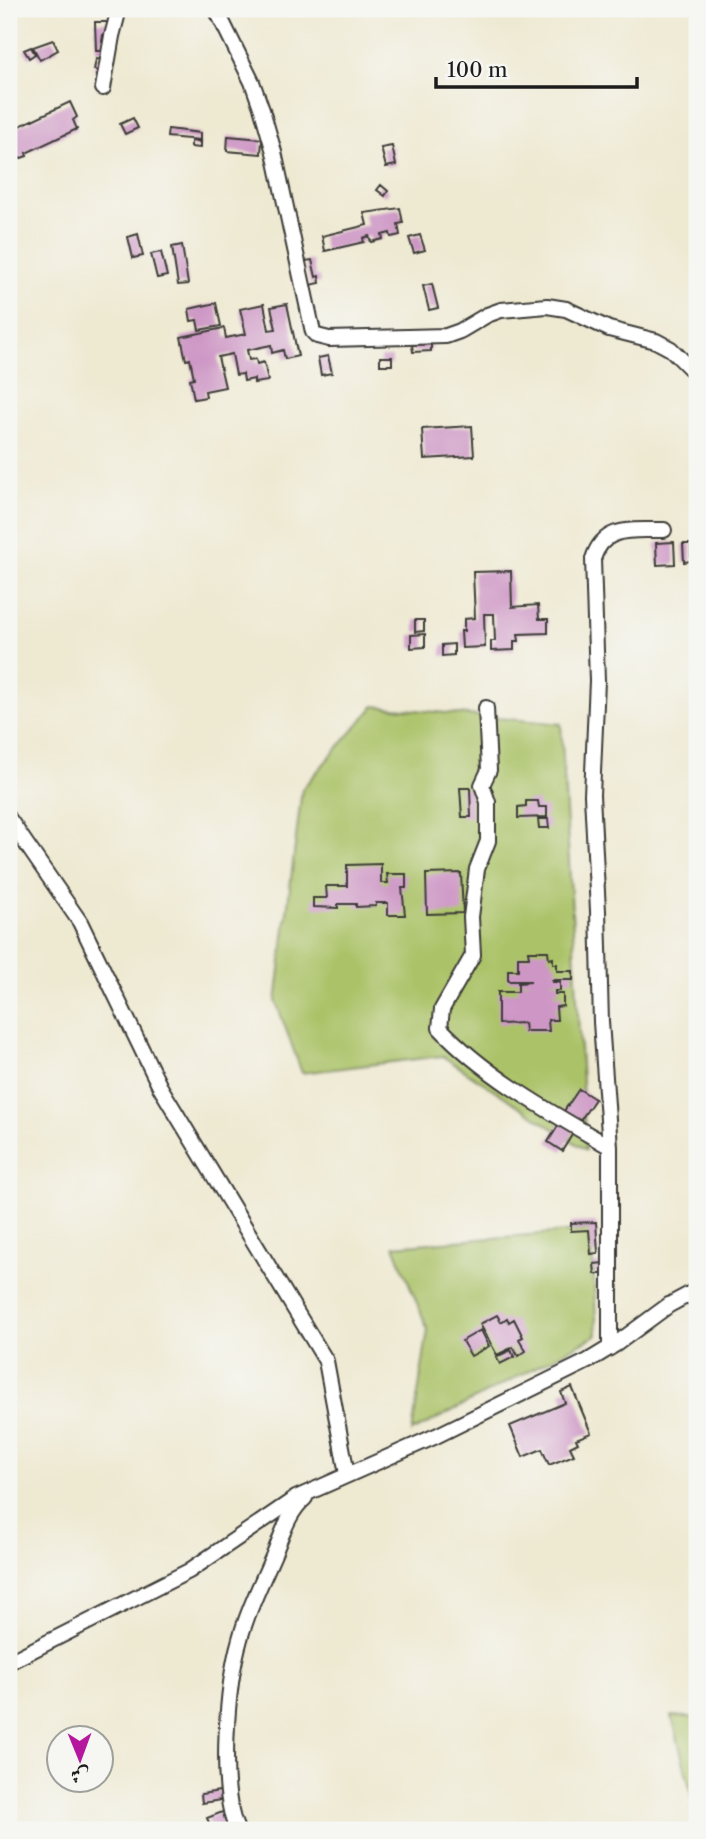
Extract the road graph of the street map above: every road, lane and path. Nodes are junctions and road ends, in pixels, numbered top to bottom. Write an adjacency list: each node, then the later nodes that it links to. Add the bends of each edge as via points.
1 (119, 9): 3 (street)
2 (216, 9): 4 (street, via 262,110 317,336 357,340 446,336 487,314 547,306 656,341)
3 (103, 88)
4 (697, 375)
5 (664, 530): 8 (street, via 615,531 597,544 593,559 597,681 592,795)
6 (486, 708): 8 (street, via 489,770 482,785 488,802 488,841 477,870 471,917 473,955 442,1009 440,1028 458,1048)
7 (9, 819): 11 (street, via 80,922 160,1087 326,1361)
8 (610, 1147): 10 (street)
9 (697, 1290): 10 (street)
10 (610, 1348): 11 (street, via 436,1436)
11 (347, 1474): 12 (street)
12 (317, 1488): 13 (street, via 189,1571); 14 (street, via 291,1515 240,1640 227,1764)
13 (9, 1662)
14 (237, 1830)

